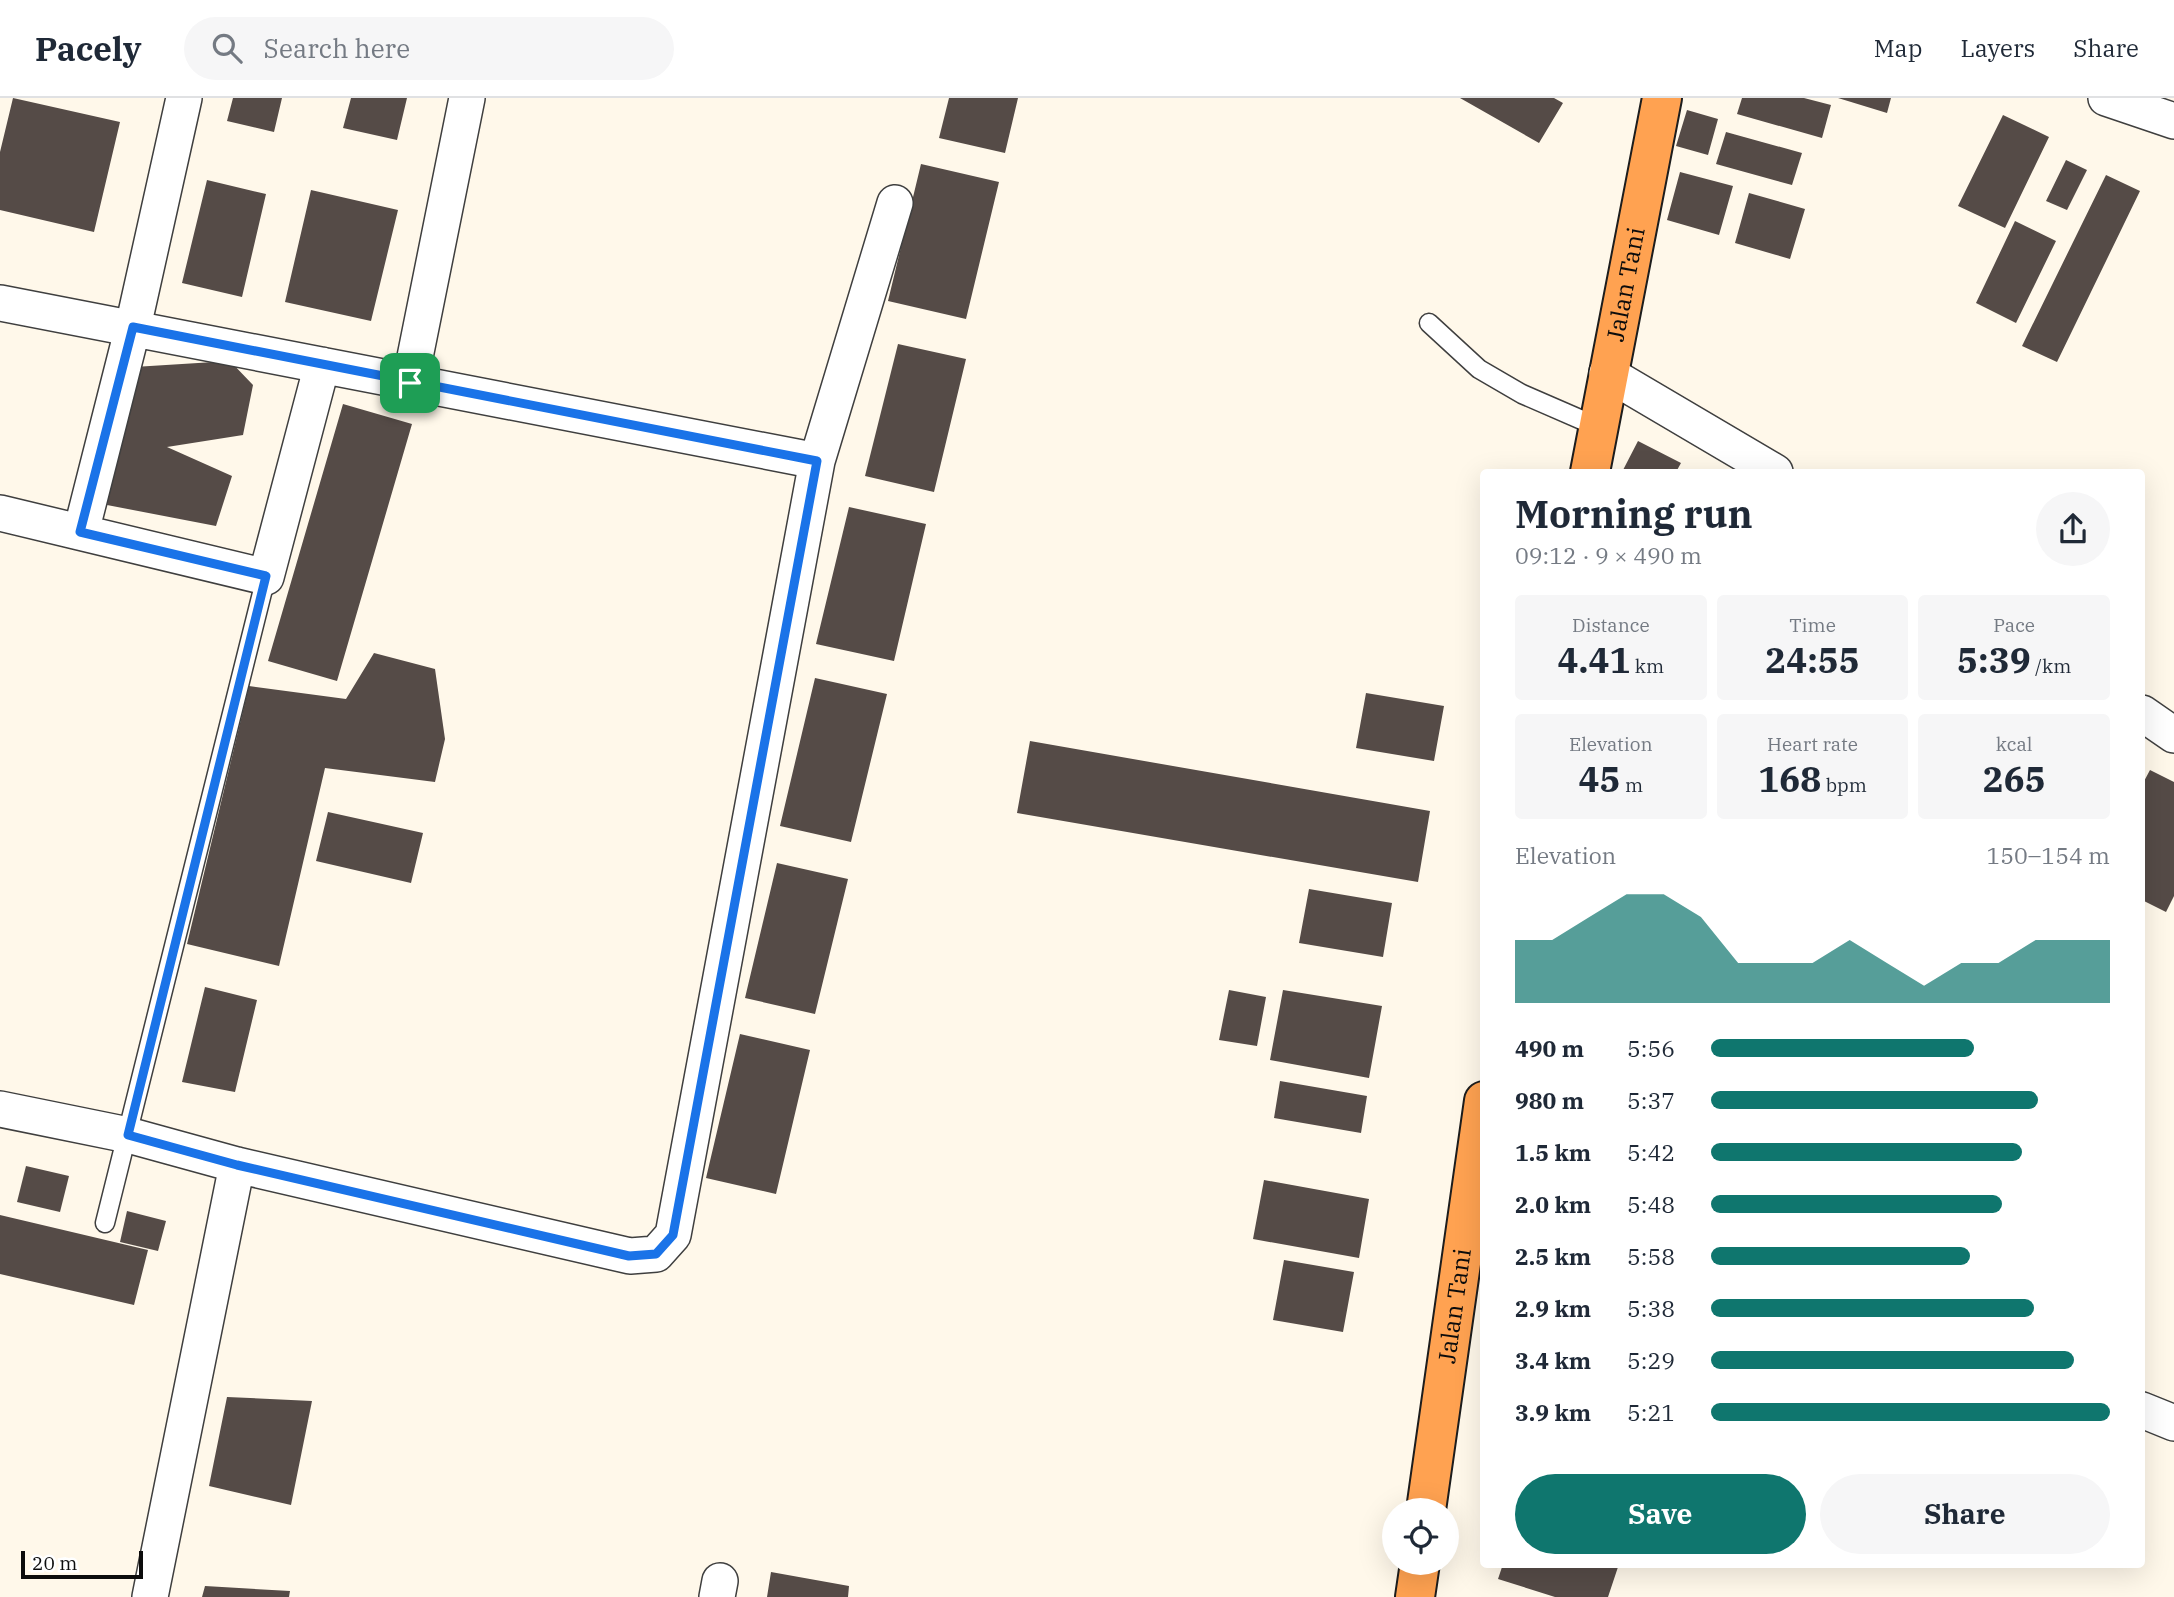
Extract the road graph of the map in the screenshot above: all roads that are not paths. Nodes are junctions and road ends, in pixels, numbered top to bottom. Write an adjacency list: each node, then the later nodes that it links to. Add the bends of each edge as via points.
1 (184, 98): 9 (street)
2 (467, 98): 12 (street)
3 (1662, 98): 11 (highway, Jalan Tani)
4 (2106, 98): 5 (street)
5 (2174, 121)
6 (895, 203): 14 (street)
7 (0, 303): 9 (street)
8 (1429, 323): 13 (lane, via 1479,369 1522,394)
9 (133, 327): 10 (street); 18 (street)
10 (323, 365): 12 (street); 19 (street)
11 (1607, 373): 13 (highway, Jalan Tani); 16 (street)
12 (410, 383): 14 (street)
13 (1598, 427): 15 (highway, Jalan Tani)
14 (817, 461): 25 (street, via 673,1235 656,1254 629,1256)
15 (1591, 469)
16 (1770, 469)
17 (0, 513): 18 (street)
18 (80, 532): 19 (street)
19 (266, 576): 23 (lane)
20 (2145, 715): 21 (street)
21 (2174, 735)
22 (0, 1109): 23 (street)
23 (128, 1135): 25 (street); 26 (lane)
24 (1480, 1146): 29 (highway, Jalan Tani)
25 (237, 1165): 31 (street)
26 (105, 1223)
27 (2145, 1411): 28 (street)
28 (2174, 1423)
29 (1428, 1498)
30 (1419, 1575): 32 (highway)
31 (150, 1597)
32 (1416, 1597)

